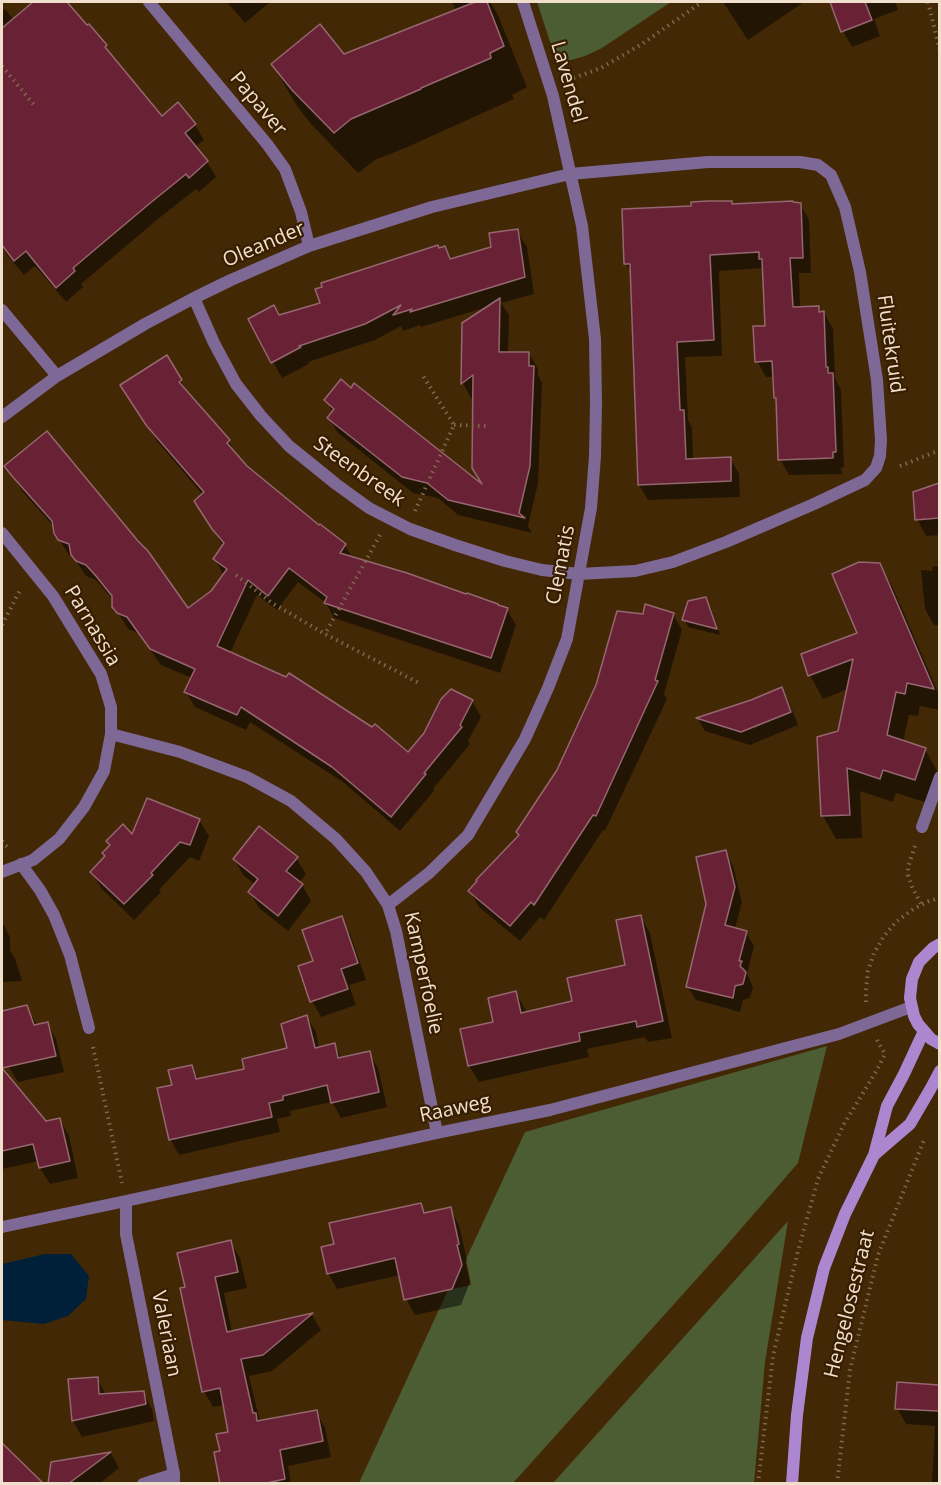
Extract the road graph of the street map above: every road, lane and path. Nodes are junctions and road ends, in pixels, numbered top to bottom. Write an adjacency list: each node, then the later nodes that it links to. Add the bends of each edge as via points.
1 (149, 2): 10 (street, Papaver, via 285,169)
2 (523, 2): 7 (street, Lavendel)
3 (702, 2): 7 (path, via 601,68)
4 (928, 2): 5 (path)
5 (939, 51)
6 (2, 66): 8 (path)
7 (550, 86): 9 (street, Lavendel)
8 (34, 105)
9 (570, 174): 10 (street, Oleander, via 432,207); 19 (street, Fluitekruid, via 708,162 800,162 818,165 831,175 845,207 860,272 877,380 880,456); 24 (street, Clematis, via 582,226 595,339 595,456 591,508)
10 (309, 246): 11 (street, Oleander)
11 (194, 298): 13 (street, Oleander); 20 (street, Steenbreek, via 236,384 261,416 289,446 336,484)
12 (2, 310): 13 (street)
13 (57, 376): 15 (street, Oleander)
14 (423, 376): 16 (path)
15 (2, 417)
16 (454, 425): 17 (path); 21 (path)
17 (487, 426)
18 (939, 450): 19 (path)
19 (865, 480): 24 (street, via 673,562 635,571)
20 (389, 519): 21 (street, Steenbreek); 27 (path)
21 (407, 528): 24 (street, Steenbreek, via 505,561)
22 (2, 533): 23 (street, Parnassia)
23 (31, 570): 26 (path); 29 (street, Parnassia, via 53,596 101,674 111,706)
24 (579, 574): 36 (street, Clematis, via 567,639 525,739 468,835)
25 (236, 575): 27 (path, via 272,603)
26 (2, 625)
27 (325, 634): 28 (path)
28 (421, 684)
29 (111, 734): 32 (street, Parnassia, via 104,771 84,807 59,839 33,860); 36 (street, Kamperfoelie, via 236,772 291,801 336,839 366,872)
30 (939, 777): 31 (street)
31 (922, 827): 35 (path, via 908,867)
32 (21, 864): 33 (street, Parnassia); 40 (street, via 54,915 70,955)
33 (2, 872)
34 (939, 898): 35 (path)
35 (921, 904): 39 (path, via 896,922 874,953 866,990)
36 (388, 905): 44 (street, Kamperfoelie)
37 (939, 944): 38 (main road, via 915,970 910,988)
38 (911, 1007): 39 (street, Raaweg); 41 (main road)
39 (870, 1023): 44 (street, Raaweg, via 550,1110)
40 (89, 1028): 47 (path)
41 (924, 1031): 42 (main road); 46 (main road, Hengelosestraat, via 886,1106)
42 (939, 1044)
43 (939, 1071): 46 (main road, Hengelosestraat, via 910,1124)
44 (437, 1133): 47 (street, Raaweg)
45 (926, 1135): 52 (path, Hengelosestraat, via 878,1256 850,1370)
46 (874, 1155): 51 (main road, Hengelosestraat, via 845,1214 825,1268 807,1338)
47 (126, 1201): 48 (street, Raaweg); 49 (street, Valeriaan, via 126,1234)
48 (2, 1227)
49 (174, 1479): 50 (street, Valeriaan)
50 (143, 1484)
51 (792, 1484)
52 (837, 1484)

